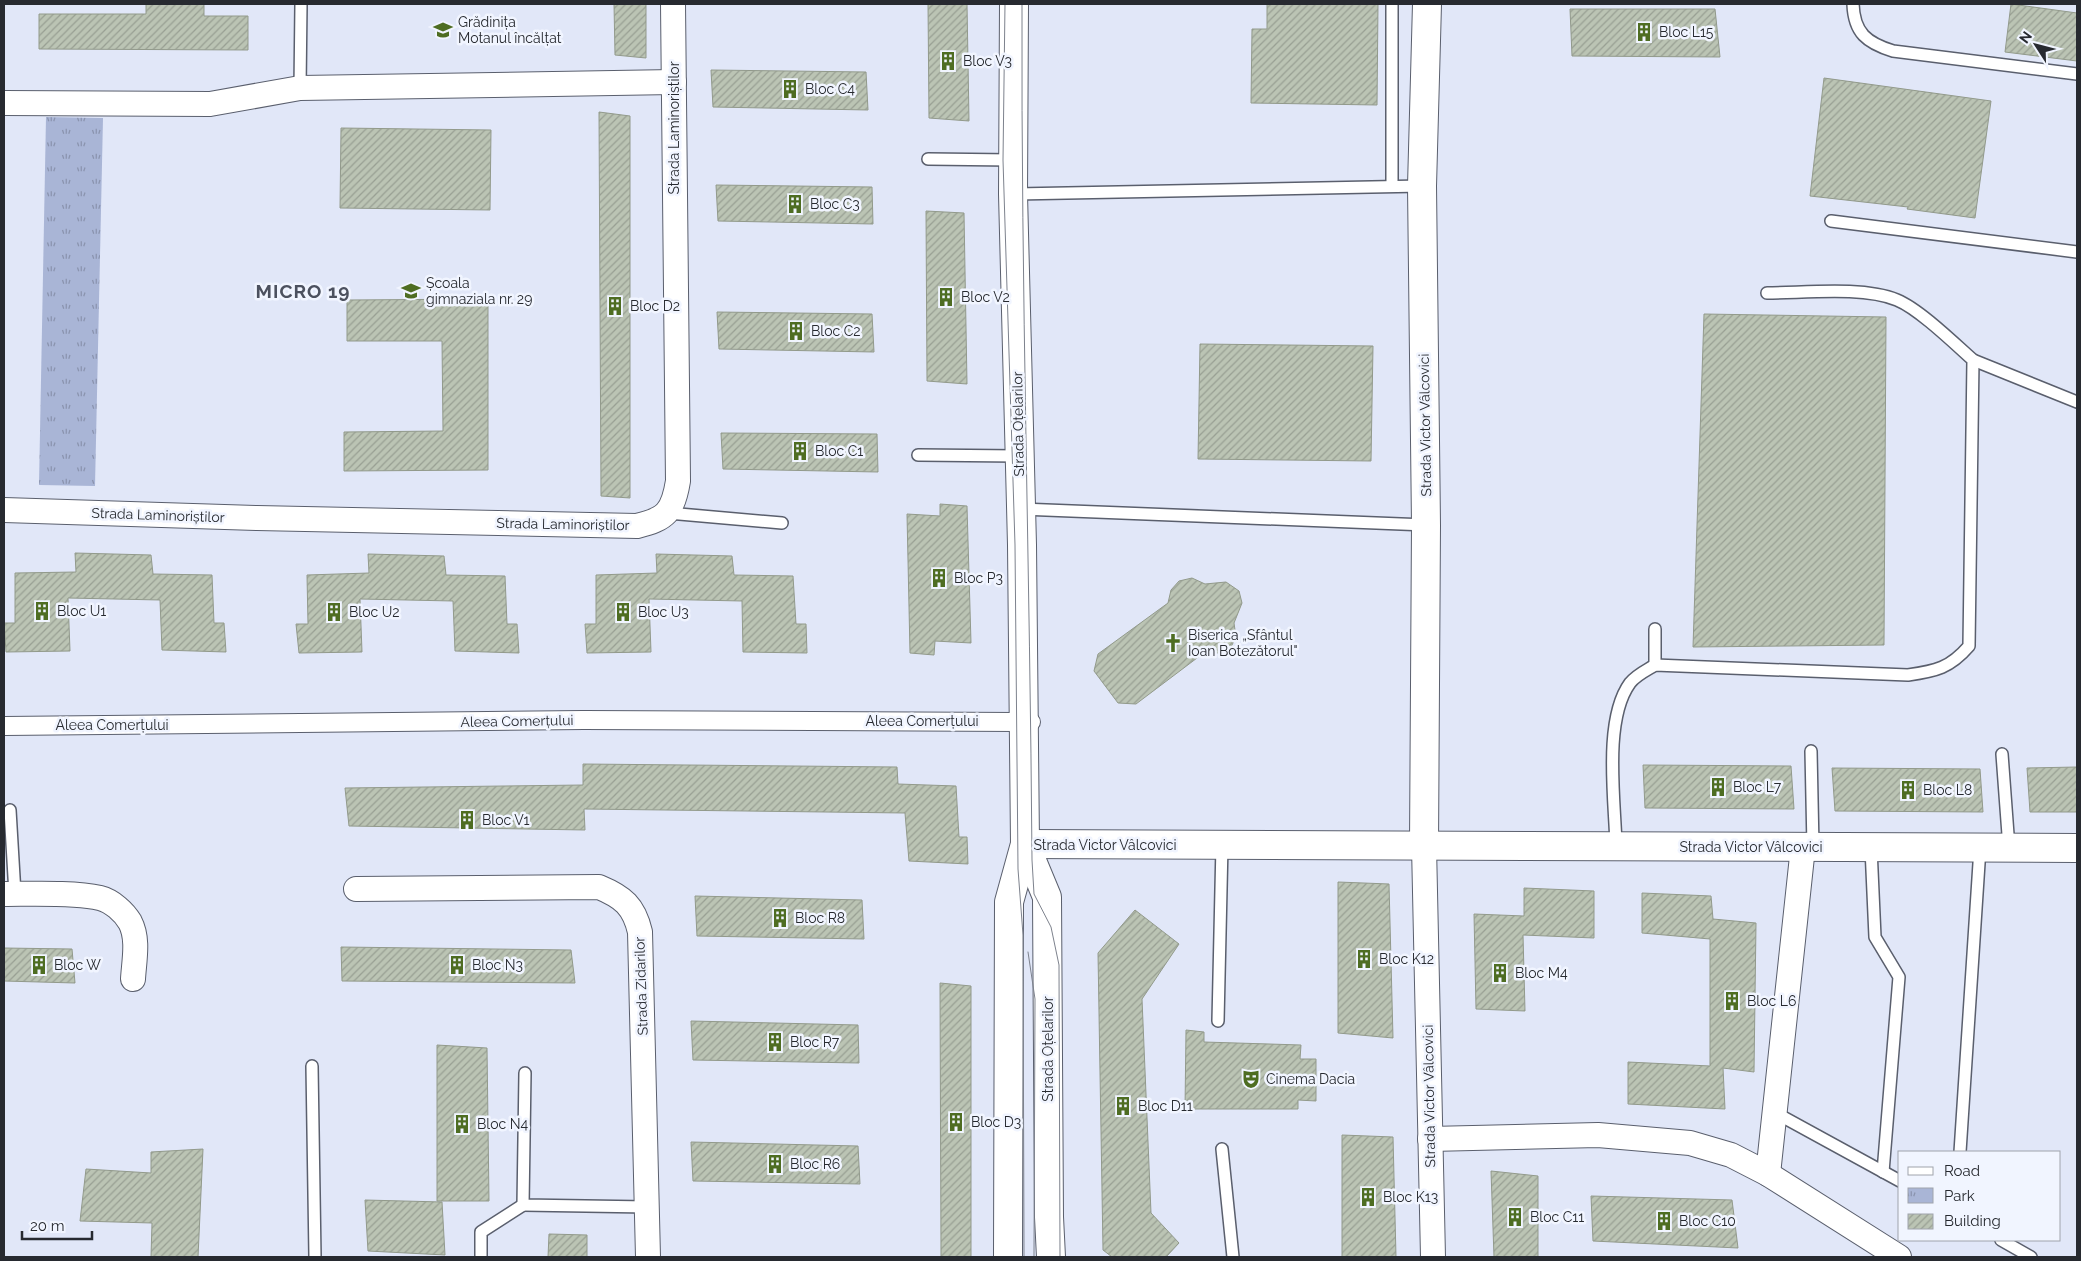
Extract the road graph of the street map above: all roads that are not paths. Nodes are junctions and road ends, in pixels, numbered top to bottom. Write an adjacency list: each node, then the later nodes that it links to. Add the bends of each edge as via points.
1 (301, 4): 9 (lane)
2 (674, 4): 8 (street, Strada Laminoriștilor)
3 (1014, 4): 12 (street, Strada Oțelarilor)
4 (1392, 4): 13 (lane)
5 (1427, 4): 14 (street, Strada Victor Vâlcovici)
6 (1852, 4): 7 (lane, via 1861,33 1872,45 1893,51)
7 (2077, 74)
8 (674, 82): 9 (street); 25 (street, Strada Laminoriștilor, via 678,482 675,500)
9 (300, 88): 10 (street, via 210,104)
10 (4, 104)
11 (928, 159): 12 (lane)
12 (1012, 160): 15 (street, Strada Oțelarilor)
13 (1392, 186): 14 (lane); 15 (lane)
14 (1422, 186): 27 (street, Strada Victor Vâlcovici)
15 (1013, 194): 22 (street, Strada Oțelarilor)
16 (1831, 221): 17 (lane)
17 (2077, 252)
18 (1767, 293): 19 (lane, via 1875,293 1899,300)
19 (1973, 360): 20 (lane); 29 (lane, via 1971,620 1969,646 1956,661 1934,671 1908,675)
20 (2077, 402)
21 (918, 455): 22 (lane)
22 (1018, 456): 23 (street, Strada Oțelarilor)
23 (1019, 509): 27 (lane); 30 (street, Strada Oțelarilor)
24 (4, 510): 25 (street, Strada Laminoriștilor, via 636,526 653,522)
25 (668, 513): 26 (lane)
26 (782, 523)
27 (1426, 525): 37 (street, Strada Victor Vâlcovici)
28 (1655, 629): 29 (lane)
29 (1656, 665): 38 (lane, via 1631,681 1622,697 1614,729)
30 (1028, 721): 31 (street, Aleea Comerțului, via 584,720); 35 (street, Strada Oțelarilor)
31 (4, 726)
32 (1811, 751): 39 (lane)
33 (2002, 754): 42 (lane)
34 (10, 810): 45 (lane)
35 (1025, 844): 36 (street, Strada Victor Vâlcovici); 63 (street, Strada Oțelarilor, via 1009,902); 64 (street, Strada Oțelarilor, via 1047,897)
36 (1222, 845): 37 (street, Strada Victor Vâlcovici); 47 (lane)
37 (1424, 846): 38 (street, Strada Victor Vâlcovici); 51 (street, Strada Victor Vâlcovici)
38 (1616, 846): 39 (street, Strada Victor Vâlcovici)
39 (1808, 847): 40 (street, Strada Victor Vâlcovici); 50 (street)
40 (1871, 848): 41 (street, Strada Victor Vâlcovici); 54 (lane, via 1875,937 1899,977)
41 (1980, 848): 42 (street, Strada Victor Vâlcovici); 53 (lane)
42 (2008, 848): 43 (street, Strada Victor Vâlcovici)
43 (2077, 848)
44 (356, 889): 58 (street, Strada Zidarilor, via 600,887 618,895 629,905 640,932)
45 (9, 894): 46 (street, via 102,899 119,908 130,923 136,944)
46 (134, 979)
47 (1218, 1021)
48 (312, 1066): 60 (lane)
49 (525, 1073): 57 (lane)
50 (1774, 1112): 54 (lane); 55 (street)
51 (1430, 1139): 55 (street, via 1598,1135 1690,1143 1731,1155); 66 (street, Strada Victor Vâlcovici)
52 (1222, 1149): 65 (lane)
53 (1960, 1151)
54 (1882, 1172): 56 (lane)
55 (1768, 1174): 67 (street)
56 (1898, 1180)
57 (523, 1205): 58 (lane); 61 (lane, via 481,1232)
58 (648, 1207): 62 (street, Strada Zidarilor)
59 (2003, 1241): 68 (lane)
60 (315, 1257)
61 (481, 1257)
62 (648, 1257)
63 (1008, 1257)
64 (1051, 1257)
65 (1233, 1257)
66 (1432, 1257)
67 (1899, 1257)
68 (2030, 1257)

